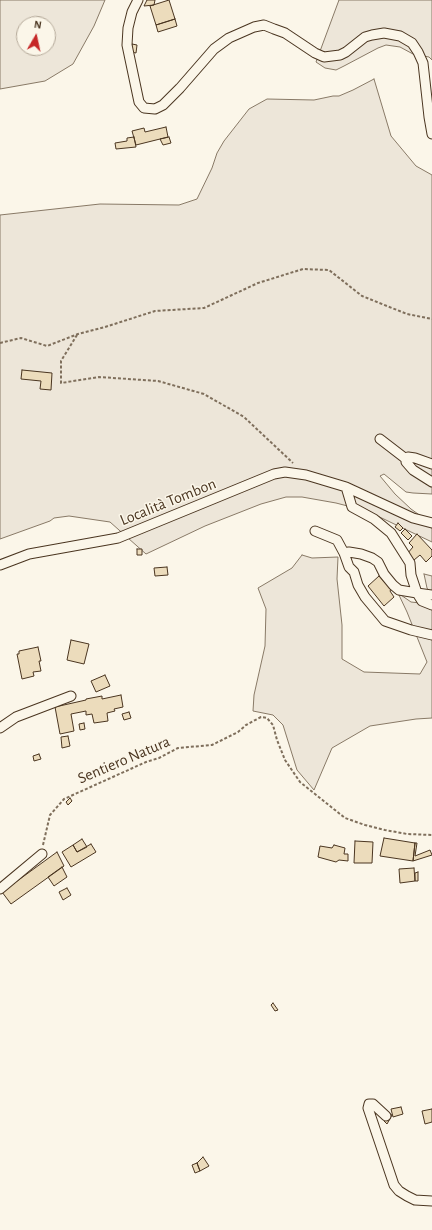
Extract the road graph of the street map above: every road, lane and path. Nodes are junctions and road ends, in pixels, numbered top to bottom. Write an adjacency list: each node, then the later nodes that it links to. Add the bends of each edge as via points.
1 (138, 0): 2 (street, via 132,12 127,38 139,102 144,108 155,109 163,106 214,49 229,38 254,27 264,25 274,28 324,57 340,55 365,37 384,33 400,36 412,43 418,52 423,63)
2 (432, 134)
3 (432, 319): 4 (path, via 408,314 362,296 329,270 303,268 258,283 204,308 155,311)
4 (78, 334): 5 (path, via 47,346 21,338); 9 (path, via 61,361 61,383 99,377 158,382 204,394 244,417)
5 (0, 343)
6 (380, 439): 7 (street)
7 (406, 459): 8 (street, via 415,458); 10 (street, via 413,470)
8 (432, 464)
9 (306, 474): 11 (street, Località Tombon); 15 (street, Località Tombon, via 274,474 118,538 29,554)
10 (432, 482)
11 (346, 487): 12 (street, Località Tombon, via 413,518); 16 (street, via 352,507 392,533 410,563)
12 (432, 523)
13 (315, 531): 14 (street, via 337,540)
14 (344, 553): 16 (street, via 361,554 372,558 378,562 384,574 399,590); 19 (street, via 365,597 385,621)
15 (0, 565)
16 (417, 594): 17 (street); 18 (street, via 422,601)
17 (432, 595)
18 (432, 605)
19 (432, 635)
20 (71, 696): 21 (street, via 16,717)
21 (0, 728)
22 (432, 835): 23 (path, Sentiero Natura, via 407,834 345,818 300,782 285,760 273,724 261,717 238,732 212,744 178,748 64,798 50,815)
23 (42, 854): 24 (street)
24 (0, 889)
25 (386, 1116): 26 (street, via 373,1104 369,1104 368,1108 394,1185 415,1200)
26 (432, 1201)

